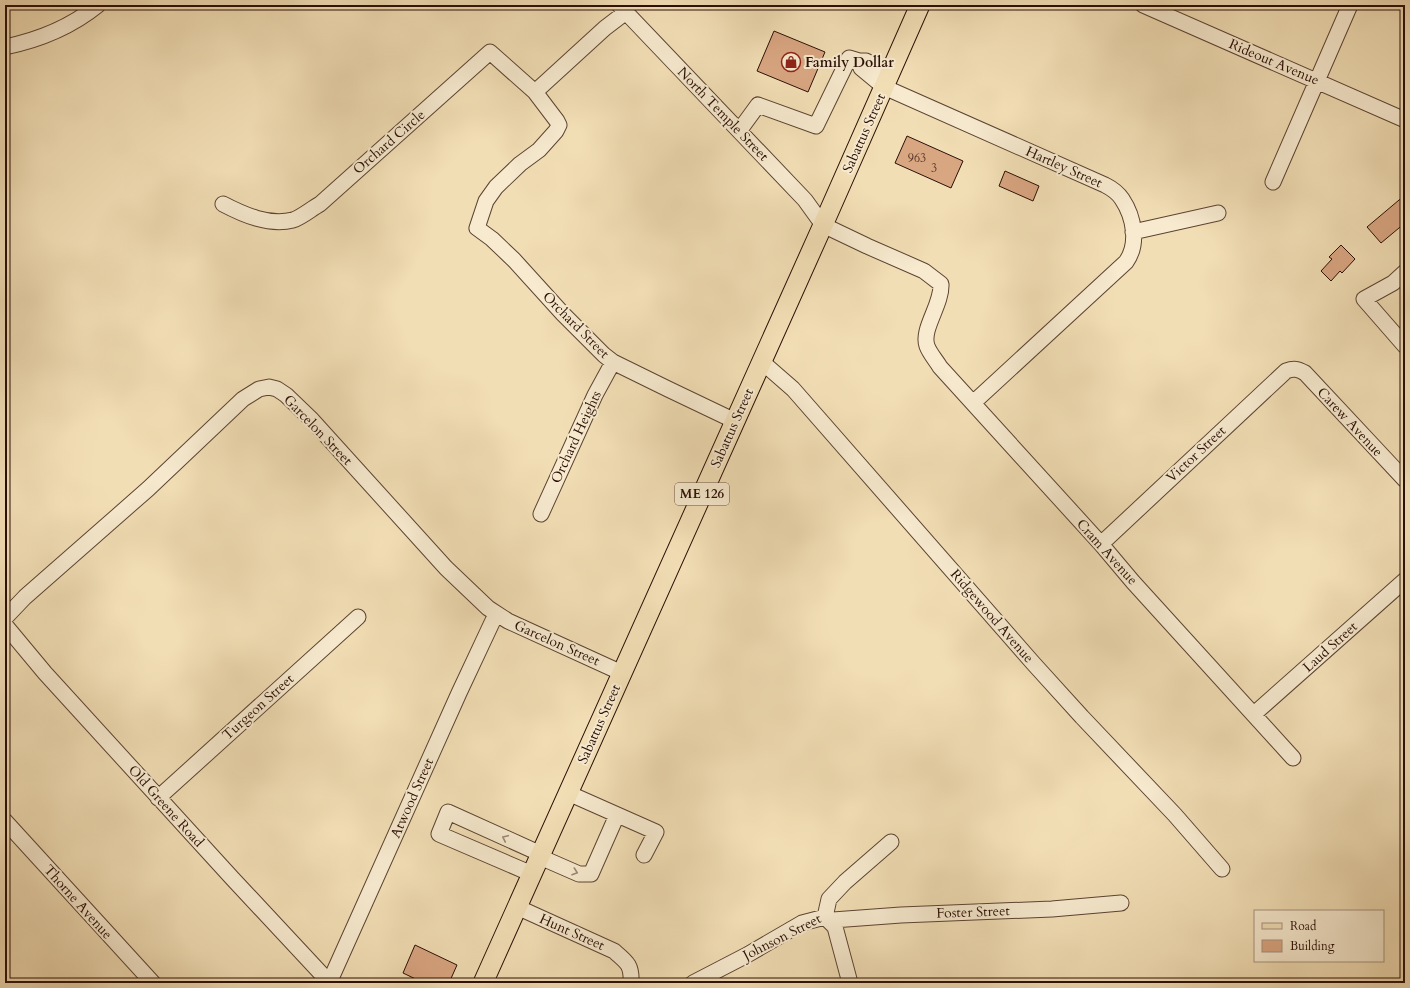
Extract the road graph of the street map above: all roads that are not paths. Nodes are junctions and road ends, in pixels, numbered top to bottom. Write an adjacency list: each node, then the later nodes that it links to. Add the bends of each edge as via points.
1 (98, 5): 6 (street, via 88,14 51,34)
2 (920, 5): 7 (main road, Sabattus Street / ME 126)
3 (1143, 5): 8 (street, Rideout Avenue)
4 (1350, 5): 8 (street)
5 (623, 8): 9 (street, via 605,28); 11 (street, North Temple Street)
6 (5, 47)
7 (887, 80): 11 (street, Hartley Street, via 862,68 859,61 849,58 816,126 758,105); 15 (main road, Sabattus Street / ME 126); 17 (street, Hartley Street, via 1105,185 1122,198 1131,217)
8 (1317, 81): 10 (street, Rideout Avenue); 12 (street)
9 (535, 92): 13 (street, Orchard Circle, via 490,52 320,204 302,216 294,220 263,220); 16 (street, Orchard Circle, via 557,121 556,132 520,164 486,200)
10 (1405, 120)
11 (739, 131): 15 (street, North Temple Street, via 805,200)
12 (1273, 182)
13 (223, 204)
14 (1218, 213): 17 (street)
15 (823, 225): 21 (main road, Sabattus Street / ME 126); 23 (street, Cram Avenue, via 924,271 941,284 936,308 927,330 926,342 940,367)
16 (477, 228): 20 (street, Orchard Street, via 514,260 568,319)
17 (1133, 232): 23 (street, Hartley Street, via 1129,258 1126,262)
18 (1405, 272): 19 (street, via 1393,283 1364,299)
19 (1405, 346)
20 (613, 362): 24 (street, Orchard Street); 26 (street, Orchard Heights, via 595,395)
21 (762, 362): 24 (main road, Sabattus Street / ME 126); 43 (street, Ridgewood Avenue, via 793,389 1033,663)
22 (1293, 369): 25 (street, Carew Avenue, via 1305,373); 27 (street, Victor Street, via 1286,371)
23 (973, 403): 27 (street, Cram Avenue)
24 (735, 421): 33 (main road, Sabattus Street / ME 126)
25 (1405, 480)
26 (541, 514)
27 (1101, 544): 34 (street, Cram Avenue)
28 (1405, 580): 34 (street, Laud Street)
29 (496, 614): 31 (street, Garcelon Street, via 446,568 312,420 286,395 269,387 258,389 243,399); 33 (street, Garcelon Street); 49 (street, Atwood Street)
30 (358, 617): 37 (street, Turgeon Street)
31 (5, 618)
32 (5, 625): 37 (street, Old Greene Road)
33 (622, 673): 36 (main road, Sabattus Street / ME 126)
34 (1254, 714): 35 (street, Cram Avenue)
35 (1293, 758)
36 (568, 793): 38 (street); 41 (main road, Sabattus Street / ME 126)
37 (158, 798): 49 (street, Old Greene Road)
38 (617, 815): 41 (street, one-way to 38, via 579,874 591,874); 42 (street, via 656,832)
39 (5, 821): 48 (street, Thorne Avenue)
40 (891, 842): 47 (street, Johnson Street, via 829,899)
41 (540, 855): 44 (main road, Sabattus Street / ME 126); 44 (street, one-way to 44, via 448,812 439,834)
42 (644, 855)
43 (1222, 869)
44 (532, 874): 46 (main road, Sabattus Street / ME 126)
45 (1121, 903): 47 (street, Foster Street, via 834,920)
46 (517, 907): 50 (main road, Sabattus Street / ME 126); 51 (street, Hunt Street, via 614,951 631,967)
47 (825, 918): 52 (street, Johnson Street, via 802,923); 53 (street, via 835,927)
48 (153, 983)
49 (330, 983)
50 (483, 983)
51 (631, 983)
52 (693, 983)
53 (850, 983)

